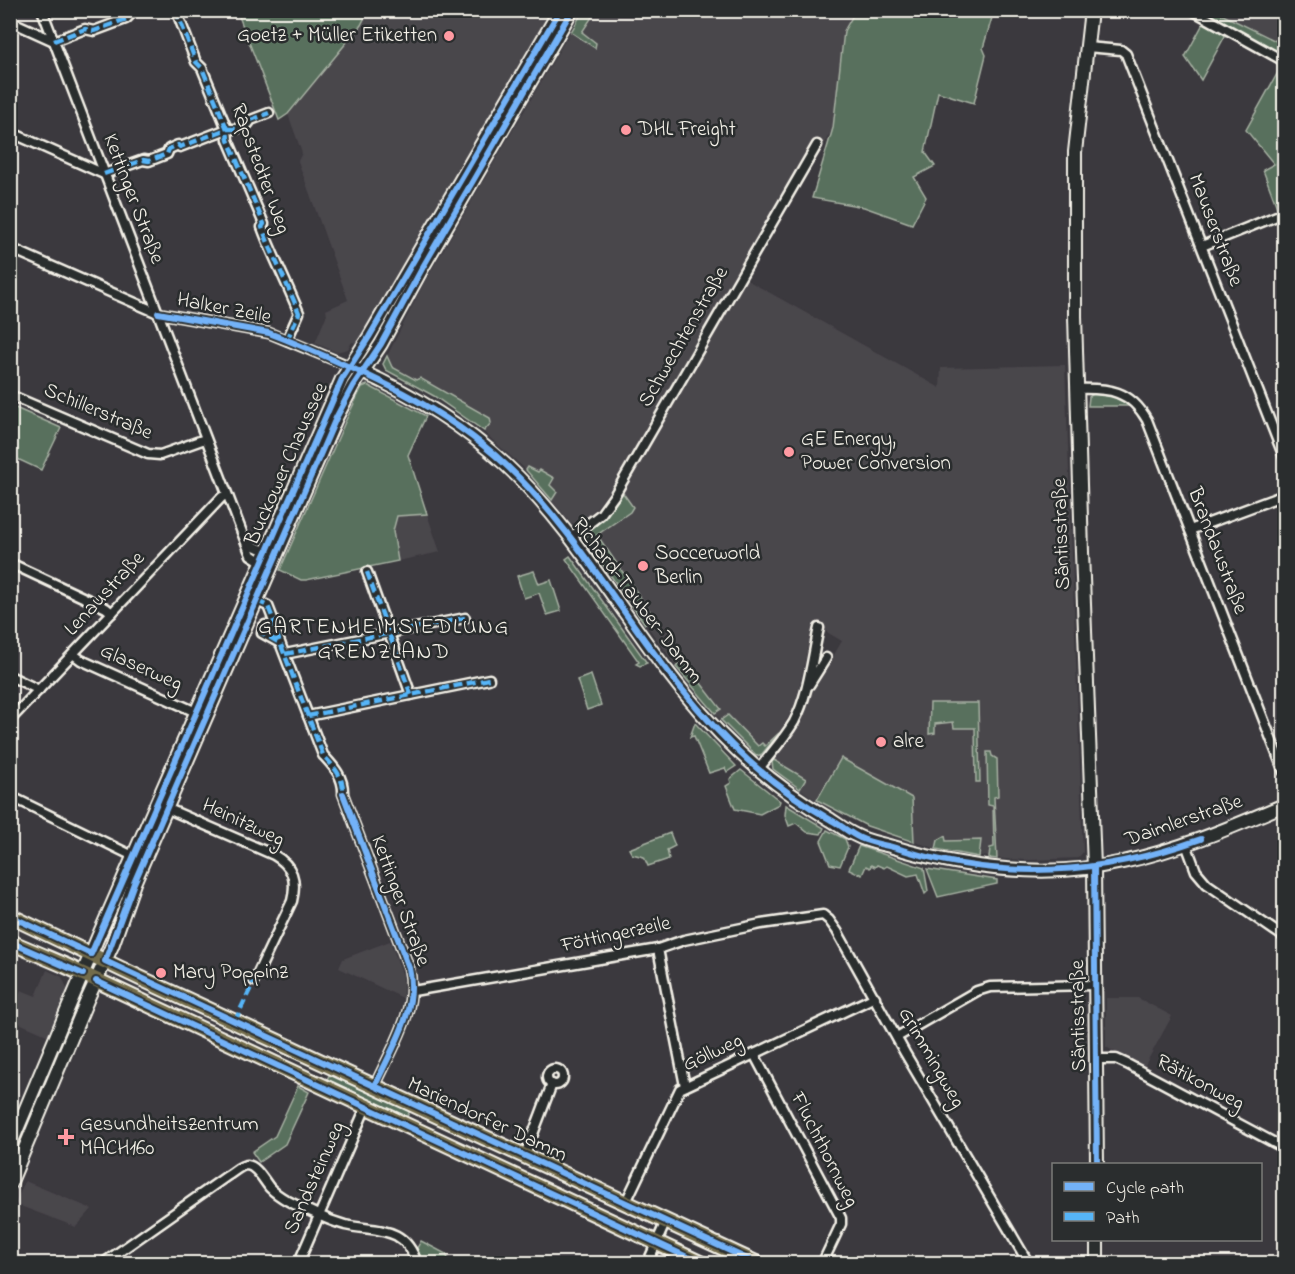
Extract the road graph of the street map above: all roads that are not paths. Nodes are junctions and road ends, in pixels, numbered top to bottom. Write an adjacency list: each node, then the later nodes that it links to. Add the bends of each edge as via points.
1 (42, 10): 9 (street, Kettinger Straße)
2 (135, 10): 9 (street, via 126,19)
3 (176, 10): 13 (street, Rapstedter Weg)
4 (560, 10): 22 (main road, Buckower Chaussee)
5 (572, 10): 23 (main road, Buckower Chaussee)
6 (1091, 10): 10 (main road, Säntisstraße)
7 (1192, 10): 11 (street)
8 (10, 21): 9 (street)
9 (54, 41): 16 (street, Kettinger Straße)
10 (1087, 47): 18 (street, Mauserstraße, via 1121,50 1126,54); 24 (main road, Säntisstraße, via 1075,152)
11 (1284, 61)
12 (269, 113): 13 (street, via 236,129)
13 (227, 129): 16 (street); 21 (street, Rapstedter Weg, via 277,267 284,274 298,313)
14 (10, 132): 16 (street)
15 (817, 145): 31 (street, Schwechtenstraße, via 614,496 601,514)
16 (104, 174): 20 (street, Kettinger Straße)
17 (1284, 213): 18 (street)
18 (1202, 246): 27 (street, Mauserstraße)
19 (10, 248): 20 (street, Halker Zeile)
20 (158, 313): 21 (street, Halker Zeile, via 269,333); 26 (street, Kettinger Straße)
21 (287, 340): 22 (street, Halker Zeile)
22 (349, 366): 23 (main road, Richard-Tauber-Damm); 32 (main road, Buckower Chaussee)
23 (363, 373): 31 (main road, Richard-Tauber-Damm, via 434,409 467,432 522,481); 32 (main road, Buckower Chaussee, via 336,418)
24 (1077, 388): 30 (street, Brandaustraße, via 1116,391 1142,411); 60 (main road, Säntisstraße)
25 (10, 395): 26 (street, Schillerstraße, via 148,454 160,455)
26 (205, 439): 28 (street, Kettinger Straße)
27 (1284, 457)
28 (227, 495): 32 (street, Kettinger Straße, via 243,536); 36 (street, Lenaustraße)
29 (1284, 495): 30 (street)
30 (1190, 530): 54 (street, Brandaustraße)
31 (570, 538): 53 (main road, Richard-Tauber-Damm, via 684,692)
32 (269, 559): 35 (main road, Buckower Chaussee); 50 (main road, Buckower Chaussee)
33 (10, 563): 36 (street)
34 (366, 572): 40 (street)
35 (256, 601): 38 (street, Kettinger Straße, via 268,606); 57 (main road, Buckower Chaussee)
36 (112, 613): 42 (street, Lenaustraße)
37 (465, 618): 40 (street)
38 (274, 627): 41 (street, Kettinger Straße); 41 (street, Kettinger Straße, via 265,625 262,633)
39 (819, 628): 48 (street)
40 (389, 634): 43 (street); 49 (street)
41 (280, 644): 43 (street, Kettinger Straße)
42 (74, 654): 47 (street, Lenaustraße); 50 (street, Glaserweg)
43 (285, 654): 51 (street, Kettinger Straße)
44 (826, 658): 48 (street)
45 (10, 676): 47 (street)
46 (489, 679): 49 (street)
47 (39, 690): 52 (street, Lenaustraße)
48 (806, 691): 53 (street, via 794,722)
49 (411, 695): 51 (street)
50 (196, 711): 59 (main road, Buckower Chaussee)
51 (308, 716): 75 (street, Kettinger Straße, via 323,755 338,771 343,794 409,968)
52 (10, 720)
53 (758, 770): 60 (main road, Richard-Tauber-Damm, via 841,828 874,843 981,867)
54 (1284, 772)
55 (10, 796): 59 (street)
56 (1284, 805): 58 (main road, Daimlerstraße)
57 (166, 808): 69 (main road, Buckower Chaussee); 72 (street, Heinitzweg, via 274,855 289,867 295,888 292,901)
58 (1186, 844): 60 (main road, Daimlerstraße); 64 (street, via 1196,872 1207,884)
59 (129, 853): 68 (main road, Buckower Chaussee)
60 (1094, 867): 74 (main road, Säntisstraße)
61 (10, 916): 63 (main road, Mariendorfer Damm)
62 (827, 917): 66 (street, Föttingerzeile, via 762,924); 76 (street, Grimmingweg)
63 (43, 931): 67 (main road); 68 (main road, Mariendorfer Damm)
64 (1284, 937)
65 (10, 942): 67 (main road, Mariendorfer Damm)
66 (658, 949): 75 (street, Föttingerzeile); 83 (street)
67 (34, 951): 70 (main road, Mariendorfer Damm)
68 (91, 954): 69 (main road, Mariendorfer Damm); 70 (main road, Buckower Chaussee)
69 (105, 961): 71 (main road, Buckower Chaussee); 73 (main road, Mariendorfer Damm)
70 (82, 974): 71 (main road, Mariendorfer Damm); 85 (main road, Buckower Chaussee)
71 (96, 981): 77 (main road, Mariendorfer Damm); 89 (main road, Buckower Chaussee)
72 (254, 981)
73 (153, 983): 77 (main road); 82 (main road, Mariendorfer Damm)
74 (1095, 985): 78 (street, via 990,987); 80 (main road, Säntisstraße)
75 (412, 991): 82 (street, Kettinger Straße, via 406,1016)
76 (875, 997): 78 (street, Grimmingweg); 79 (street, Göllweg)
77 (144, 1004): 84 (main road, Mariendorfer Damm)
78 (897, 1037): 102 (street, Grimmingweg)
79 (754, 1054): 83 (street, Göllweg); 101 (street, Fluchthornweg, via 841,1218)
80 (1096, 1059): 86 (street, Rätikonweg, via 1116,1059 1128,1064); 88 (main road, Säntisstraße)
81 (552, 1084): 87 (street)
82 (375, 1086): 87 (main road, Mariendorfer Damm)
83 (685, 1086): 90 (street, Göllweg, via 677,1092)
84 (366, 1107): 91 (street, Sandsteinweg); 94 (main road, Mariendorfer Damm)
85 (10, 1146)
86 (1284, 1148)
87 (525, 1155): 90 (main road, Mariendorfer Damm)
88 (1097, 1163)
89 (10, 1184)
90 (626, 1202): 92 (main road, Mariendorfer Damm)
91 (319, 1215): 95 (street, via 276,1193 255,1169 242,1166); 96 (street, Sandsteinweg); 97 (street, via 345,1225 378,1228 393,1234 407,1246)
92 (666, 1221): 94 (street); 100 (main road, Mariendorfer Damm)
93 (1097, 1241): 103 (main road)
94 (657, 1242): 98 (street); 99 (main road, Mariendorfer Damm)
95 (102, 1263)
96 (298, 1263)
97 (417, 1263)
98 (646, 1263)
99 (702, 1263)
100 (758, 1263)
101 (822, 1263)
102 (1029, 1263)
103 (1097, 1263)

